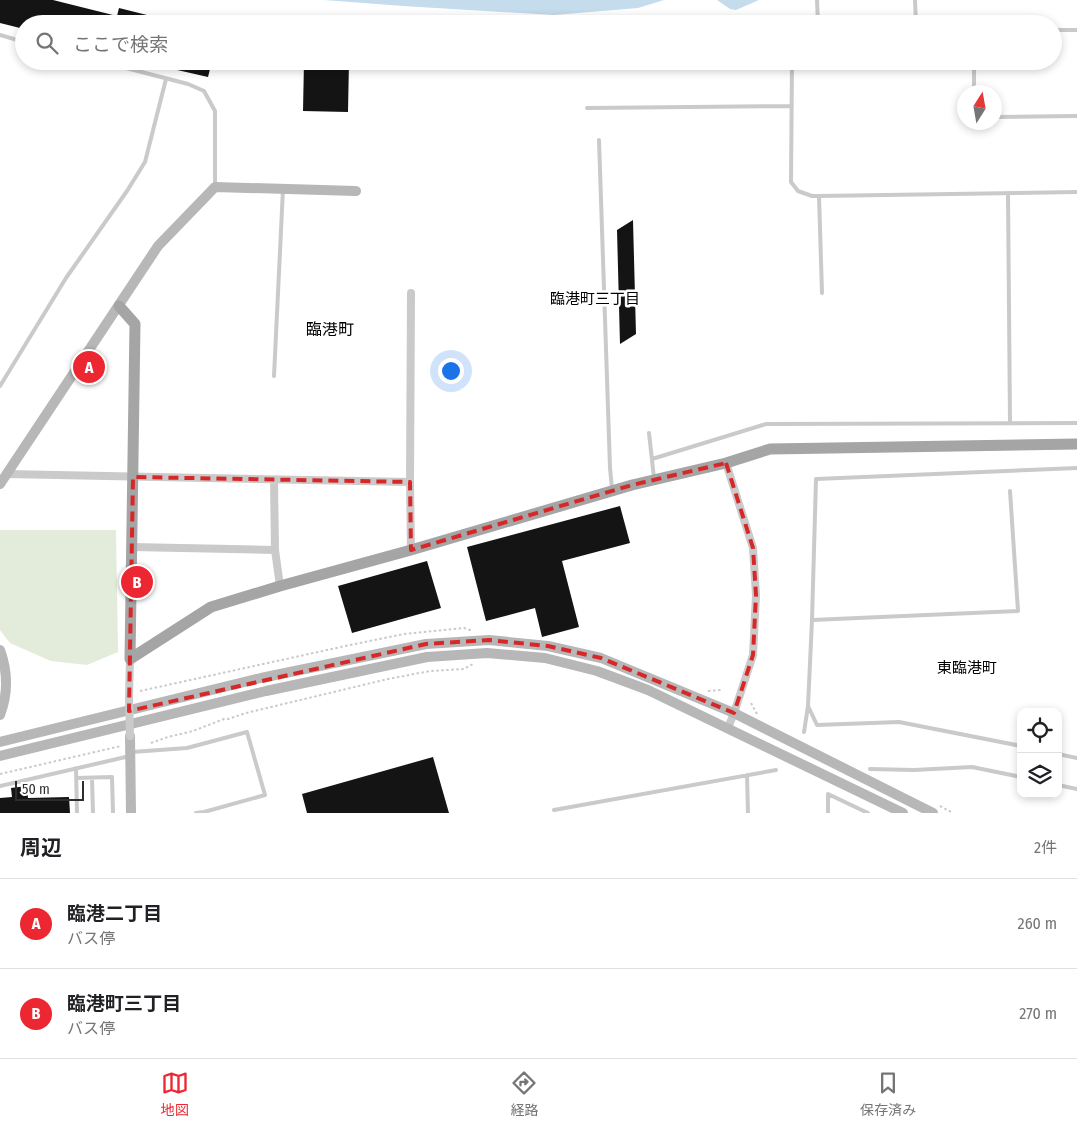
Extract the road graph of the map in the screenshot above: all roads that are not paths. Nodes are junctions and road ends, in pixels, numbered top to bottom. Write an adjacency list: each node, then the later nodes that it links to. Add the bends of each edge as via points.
1 (817, 0): 3 (lane)
2 (915, 0): 4 (lane)
3 (818, 15)
4 (916, 15)
5 (1062, 30): 6 (lane)
6 (1077, 30)
7 (0, 35): 8 (lane)
8 (15, 39)
9 (132, 70): 12 (lane)
10 (792, 70): 14 (lane)
11 (974, 70): 13 (lane)
12 (166, 79): 19 (lane, via 204,91 215,111); 29 (lane, via 144,162 128,191 66,278)
13 (974, 85)
14 (792, 106): 15 (lane); 24 (lane, via 791,182 798,192)
15 (587, 108)
16 (1077, 116): 17 (lane)
17 (1002, 117)
18 (599, 140): 43 (lane)
19 (215, 188): 20 (street); 27 (street, via 158,246)
20 (283, 189): 21 (street); 28 (lane)
21 (356, 191)
22 (1077, 192): 23 (lane)
23 (1008, 193): 24 (lane); 30 (lane)
24 (819, 196): 26 (lane)
25 (411, 292): 41 (street)
26 (822, 293)
27 (119, 306): 37 (street); 38 (main road, via 135,324)
28 (274, 376)
29 (0, 386)
30 (1010, 423): 31 (lane); 34 (lane, via 766,424)
31 (1077, 423)
32 (649, 433): 34 (lane)
33 (1077, 444): 35 (main road, via 770,449)
34 (652, 459): 40 (lane)
35 (726, 464): 40 (main road); 53 (street, via 753,548 756,596 753,655)
36 (1077, 468): 49 (lane, via 816,478)
37 (6, 474): 38 (street); 42 (street)
38 (133, 477): 39 (street); 45 (main road)
39 (274, 480): 41 (street); 46 (street)
40 (655, 480): 43 (main road)
41 (410, 482): 47 (street)
42 (0, 484)
43 (612, 491): 47 (main road)
44 (1010, 491): 49 (lane, via 1018,611)
45 (132, 547): 46 (street); 51 (main road)
46 (275, 550): 48 (street)
47 (411, 550): 48 (main road)
48 (280, 586): 51 (main road, via 211,607)
49 (812, 620): 52 (lane)
50 (0, 650): 54 (street, via 7,680)
51 (130, 659): 57 (street, bridge)
52 (808, 706): 56 (lane); 59 (lane, via 817,725 900,722)
53 (734, 713): 55 (street); 58 (street, via 601,658 548,646 490,640 426,644 261,678); 84 (street)
54 (0, 715)
55 (728, 728): 62 (street, via 648,690 597,671 545,658 487,654 427,657 275,688); 83 (street)
56 (804, 732)
57 (130, 736): 60 (street)
58 (0, 742)
59 (1017, 745)
60 (128, 751): 64 (lane); 78 (street); 79 (lane, via 187,748 247,732 266,795)
61 (1062, 755): 63 (lane)
62 (0, 756)
63 (1077, 758)
64 (76, 768): 69 (lane); 71 (lane)
65 (870, 769): 68 (lane, via 972,767)
66 (776, 770): 67 (lane)
67 (747, 775): 74 (lane); 80 (lane)
68 (1017, 776)
69 (76, 778): 70 (lane); 75 (lane)
70 (92, 778): 76 (lane); 77 (lane, via 112,778)
71 (0, 786)
72 (1062, 786): 73 (lane)
73 (1077, 789)
74 (554, 810)
75 (77, 813)
76 (93, 813)
77 (113, 813)
78 (131, 813)
79 (196, 813)
80 (748, 813)
81 (828, 813): 82 (lane, via 828,794)
82 (868, 813)
83 (903, 813)
84 (933, 813)

